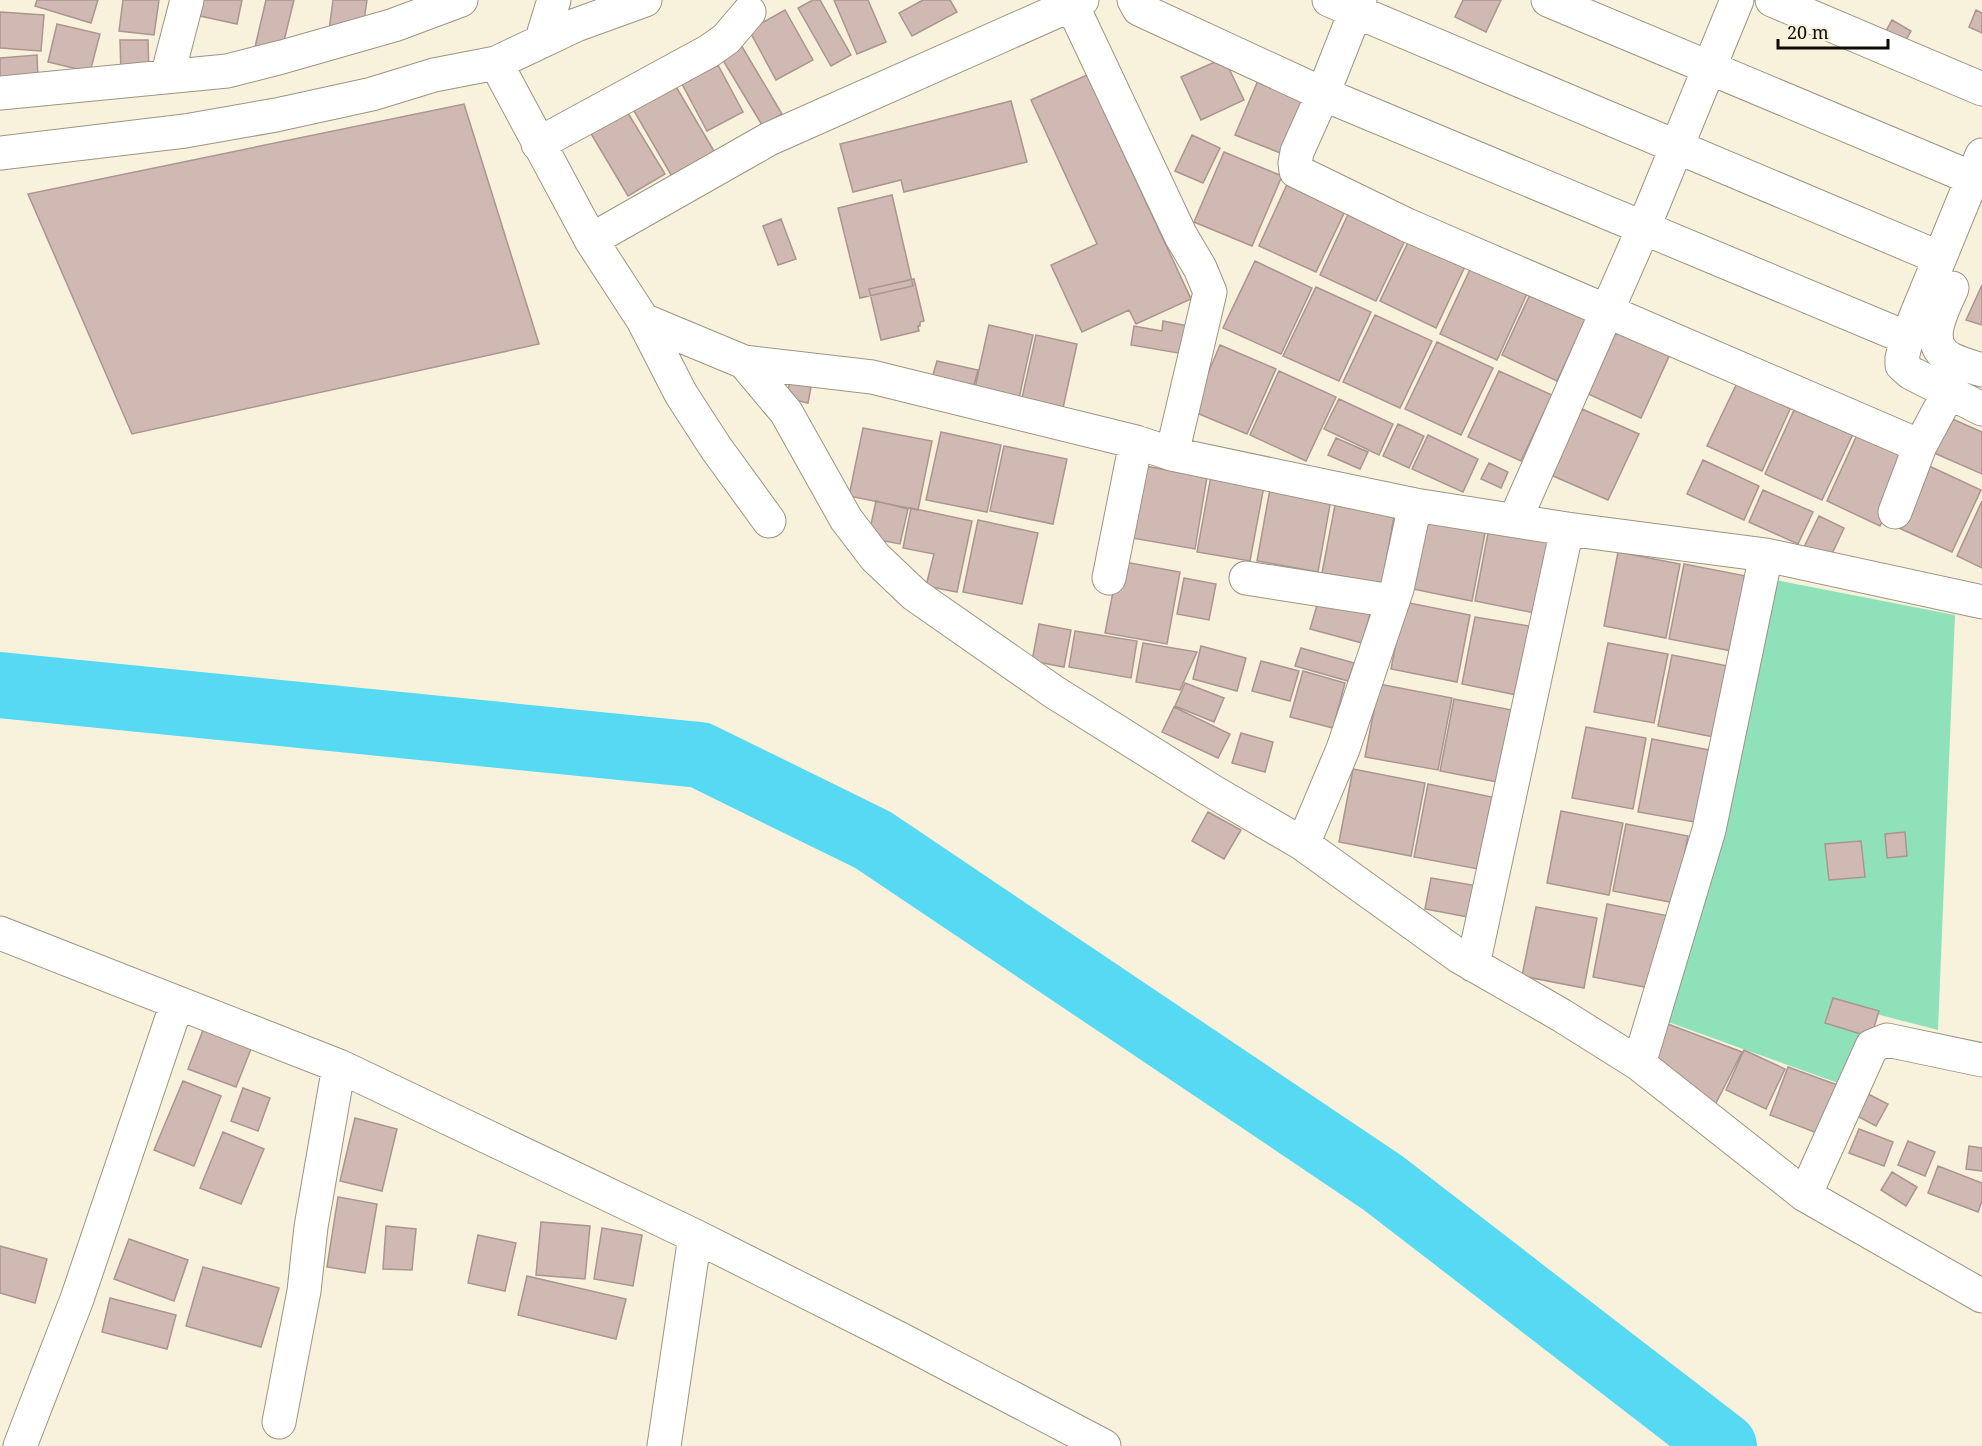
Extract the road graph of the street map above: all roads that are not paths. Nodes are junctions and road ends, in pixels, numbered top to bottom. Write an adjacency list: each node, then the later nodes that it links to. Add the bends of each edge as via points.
1 (187, 0): 15 (street)
2 (461, 0): 15 (street, via 394,25 282,57 227,71)
3 (554, 0): 12 (street)
4 (645, 0): 12 (street)
5 (1134, 0): 18 (street, via 1138,9)
6 (1548, 0): 14 (street)
7 (1737, 0): 14 (street)
8 (1772, 0): 16 (street)
9 (1077, 2): 25 (street, via 768,139); 36 (street, via 1181,236 1210,292)
10 (1348, 4): 18 (street); 20 (street)
11 (748, 12): 19 (street, via 726,39 709,51)
12 (542, 39): 13 (street)
13 (496, 63): 19 (street); 21 (street, via 276,116)
14 (1708, 69): 20 (street); 22 (street)
15 (167, 77): 17 (street)
16 (1982, 89)
17 (0, 93)
18 (1323, 94): 24 (street); 27 (street, via 1297,152 1296,171 1407,225)
19 (538, 144): 25 (street)
20 (1677, 148): 24 (street); 26 (street)
21 (0, 153)
22 (1977, 167): 26 (street)
23 (1982, 214): 31 (street, via 1935,328 1937,345 1949,358)
24 (1643, 229): 27 (street); 29 (street)
25 (591, 240): 28 (street)
26 (1940, 258): 29 (street)
27 (1608, 312): 35 (street); 39 (street)
28 (643, 320): 30 (street); 40 (street, via 681,394)
29 (1907, 338): 32 (street, via 1902,364 1911,373)
30 (744, 362): 34 (street, via 872,377); 47 (street, via 786,412 846,519 875,557 915,595 1054,692)
31 (1982, 370)
32 (1949, 392): 33 (street); 35 (street)
33 (1982, 409)
34 (1136, 442): 36 (street); 43 (street)
35 (1920, 446): 38 (street)
36 (1172, 454): 37 (street)
37 (1415, 505): 39 (street); 45 (street)
38 (1895, 512)
39 (1515, 520): 41 (street)
40 (769, 521)
41 (1567, 529): 42 (street); 49 (street)
42 (1766, 555): 46 (street); 52 (street, via 1709,830)
43 (1109, 578)
44 (1246, 578): 45 (street)
45 (1392, 602): 47 (street, via 1343,749)
46 (1982, 602)
47 (1303, 844): 49 (street)
48 (0, 933): 50 (street)
49 (1473, 965): 52 (street)
50 (177, 1003): 53 (street); 58 (street, via 77,1299)
51 (1982, 1060): 54 (street, via 1887,1040 1872,1046)
52 (1639, 1064): 54 (street)
53 (339, 1066): 55 (street); 57 (street)
54 (1805, 1195): 56 (street)
55 (695, 1236): 59 (street); 60 (street)
56 (1982, 1296)
57 (279, 1422)
58 (20, 1446)
59 (663, 1446)
60 (1104, 1446)

